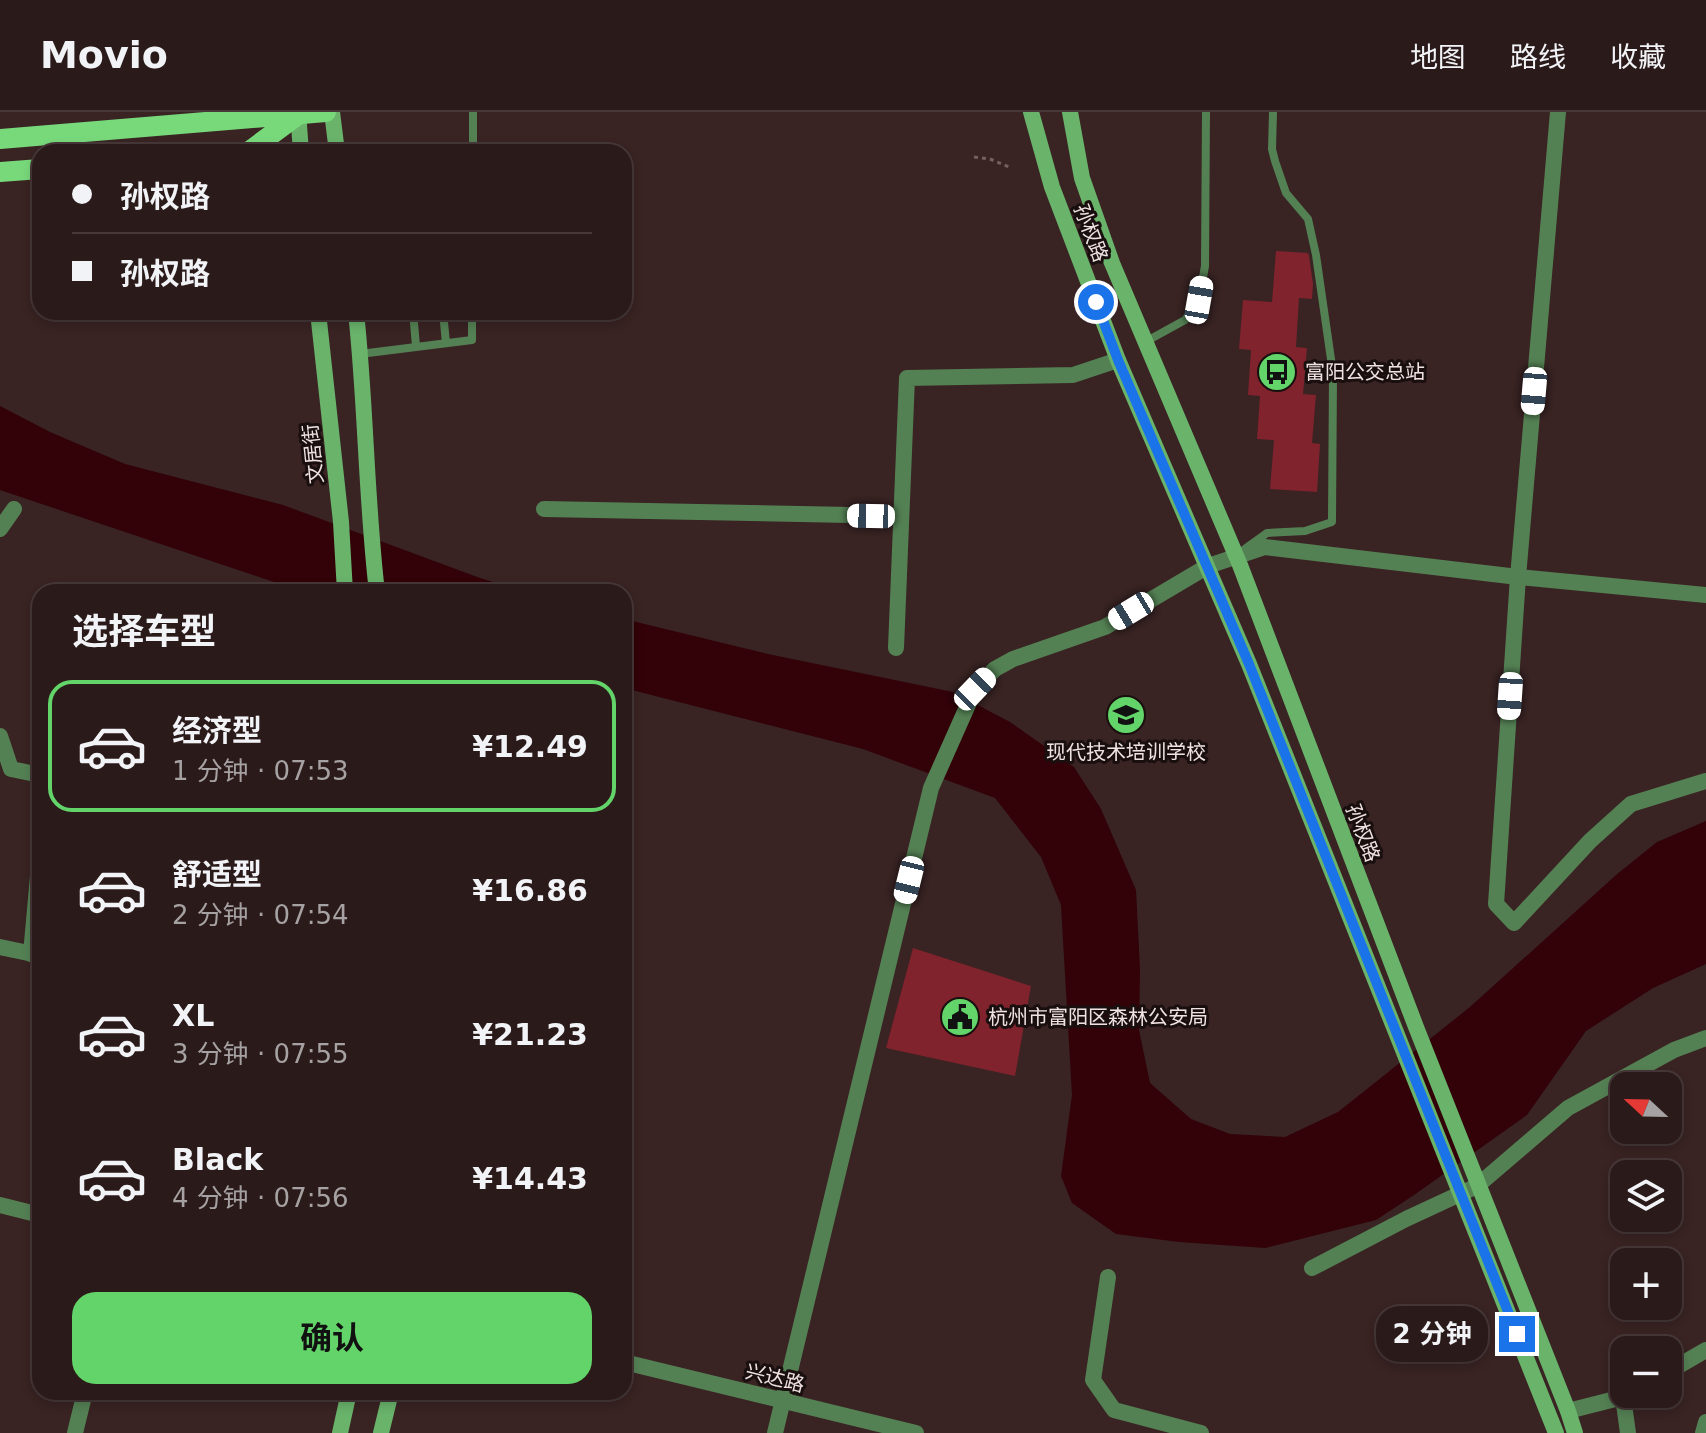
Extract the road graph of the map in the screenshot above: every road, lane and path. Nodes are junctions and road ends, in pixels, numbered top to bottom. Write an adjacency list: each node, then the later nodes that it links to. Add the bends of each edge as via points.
1 (326, 112): 9 (main road)
2 (332, 112): 13 (main road)
3 (473, 112): 14 (lane)
4 (1031, 112): 28 (main road, 孙权路, via 1052,187)
5 (1070, 112): 25 (main road, 孙权路, via 1082,178)
6 (1206, 112): 25 (lane, via 1205,266 1199,300 1185,320)
7 (1273, 112): 33 (lane, via 1275,161 1286,193 1308,219 1333,373 1332,522 1305,531 1267,533)
8 (1558, 112): 35 (street)
9 (298, 113): 10 (main road); 11 (main road); 12 (main road)
10 (0, 139)
11 (258, 144)
12 (300, 144)
13 (336, 144)
14 (473, 144)
15 (974, 157): 16 (path)
16 (1009, 167)
17 (32, 170): 18 (main road)
18 (0, 172)
19 (319, 320): 36 (main road, 文居街)
20 (357, 320): 27 (main road)
21 (414, 320): 26 (lane)
22 (444, 320): 24 (lane)
23 (472, 320): 24 (lane, via 472,340)
24 (446, 343): 26 (lane)
25 (1144, 343): 33 (main road, 孙权路)
26 (416, 346): 27 (lane)
27 (360, 354): 37 (main road)
28 (1118, 360): 31 (street, via 1073,375 907,378); 34 (main road, 孙权路)
29 (14, 509): 32 (street)
30 (544, 509): 31 (street)
31 (901, 516): 39 (street)
32 (0, 529)
33 (1235, 555): 34 (street); 35 (street, via 1265,547); 46 (main road, 孙权路)
34 (1208, 566): 47 (main road, 孙权路); 59 (street, via 1105,627 1013,659 975,689 931,788)
35 (1518, 577): 38 (street); 42 (street, via 1496,904 1514,923 1631,804)
36 (345, 584)
37 (376, 584)
38 (1706, 595)
39 (896, 648)
40 (0, 736): 41 (street, via 11,769)
41 (32, 773)
42 (1706, 781)
43 (0, 947): 44 (street)
44 (32, 954)
45 (1706, 1038): 46 (street, via 1568,1108)
46 (1477, 1186): 47 (street); 61 (main road, 孙权路)
47 (1460, 1193): 50 (street); 69 (main road, 孙权路)
48 (0, 1205): 49 (street)
49 (32, 1213)
50 (1312, 1268)
51 (1108, 1277): 68 (street, via 1093,1380 1114,1410)
52 (1706, 1350): 54 (street)
53 (632, 1364): 59 (street, 兴达路)
54 (1682, 1364)
55 (83, 1400): 63 (street)
56 (347, 1400): 64 (main road)
57 (389, 1400): 65 (main road)
58 (1610, 1400): 61 (street)
59 (784, 1401): 66 (street); 67 (street, 兴达路)
60 (1627, 1408): 71 (street)
61 (1568, 1411): 70 (main road, 孙权路)
62 (1706, 1422): 72 (street)
63 (75, 1433)
64 (340, 1433)
65 (381, 1433)
66 (775, 1433)
67 (916, 1433)
68 (1201, 1433)
69 (1556, 1433)
70 (1575, 1433)
71 (1628, 1433)
72 (1703, 1433)

